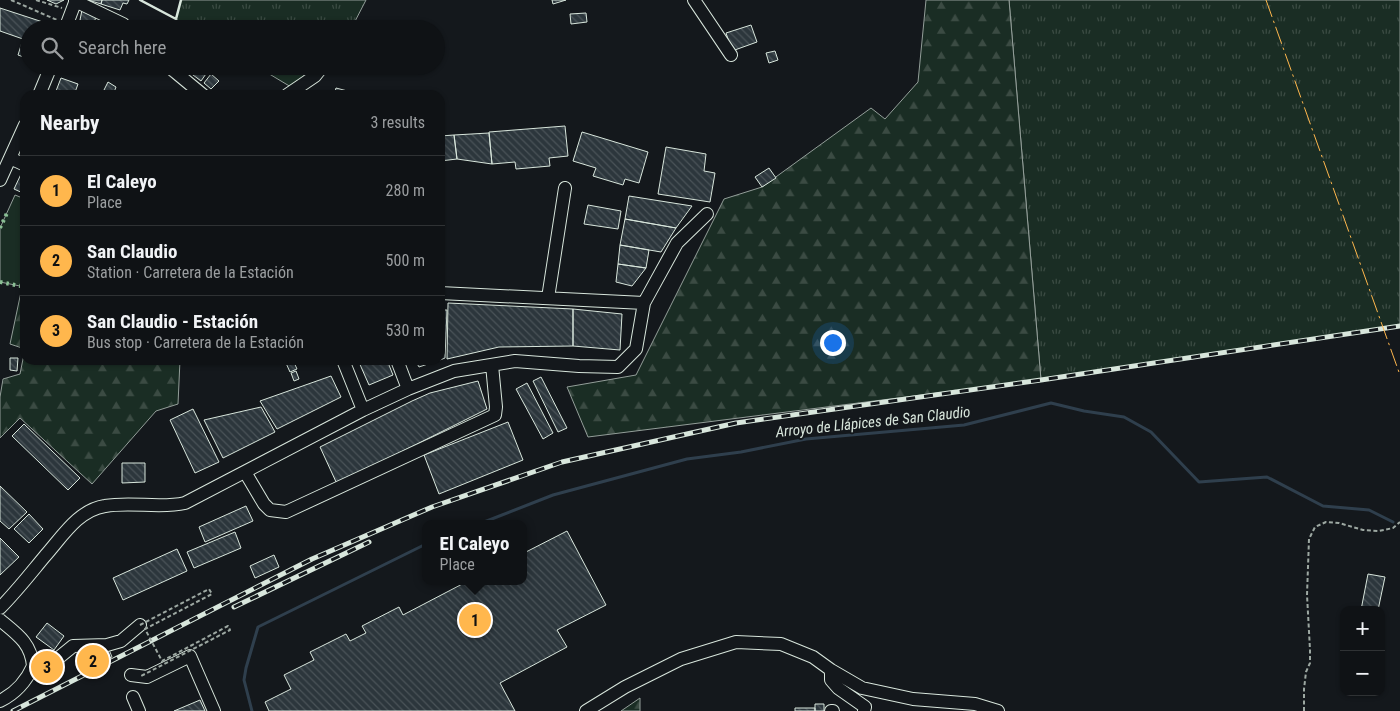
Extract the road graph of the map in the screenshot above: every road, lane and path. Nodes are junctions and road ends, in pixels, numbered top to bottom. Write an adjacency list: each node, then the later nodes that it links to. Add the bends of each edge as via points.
1 (11, 0): 5 (path)
2 (36, 0): 4 (path)
3 (694, 0): 8 (street)
4 (74, 4): 6 (street); 7 (street)
5 (53, 20)
6 (68, 20)
7 (113, 20)
8 (731, 55)
9 (47, 75): 12 (street)
10 (179, 75): 13 (street)
11 (316, 75): 14 (street)
12 (41, 90)
13 (197, 90)
14 (294, 90)
15 (20, 136): 16 (street)
16 (10, 158): 17 (street); 18 (street)
17 (20, 163)
18 (0, 180)
19 (565, 188): 22 (street)
20 (707, 214): 23 (street, via 677,243)
21 (445, 294): 22 (street)
22 (548, 298): 23 (street)
23 (644, 303): 26 (street, via 636,349 618,367 515,361)
24 (345, 365): 28 (street)
25 (399, 365): 27 (street)
26 (492, 365): 27 (street, via 454,371); 29 (street, via 495,415 286,512 270,510)
27 (408, 389): 28 (street)
28 (363, 410): 29 (street)
29 (245, 472): 31 (street, via 185,503 108,505 89,511 72,525)
30 (1400, 522): 44 (path, via 1379,532 1339,523 1326,522 1315,527 1309,539 1310,662 1306,672)
31 (0, 608)
32 (0, 620): 34 (street, via 24,640)
33 (140, 625): 34 (street, via 120,641 108,645 73,646 56,659); 36 (path, bridge, via 209,590 212,594 145,629 162,660 228,626 230,630)
34 (33, 666): 38 (street, via 15,692)
35 (831, 670): 41 (street, via 813,657 781,644 736,642 681,659); 42 (street, via 831,680 865,707); 43 (street, via 862,688 912,699 975,704)
36 (136, 676): 39 (street, via 147,677 190,656)
37 (133, 697): 40 (street)
38 (0, 701)
39 (217, 708)
40 (140, 711)
41 (586, 711)
42 (864, 711)
43 (998, 711)
44 (1304, 711)

